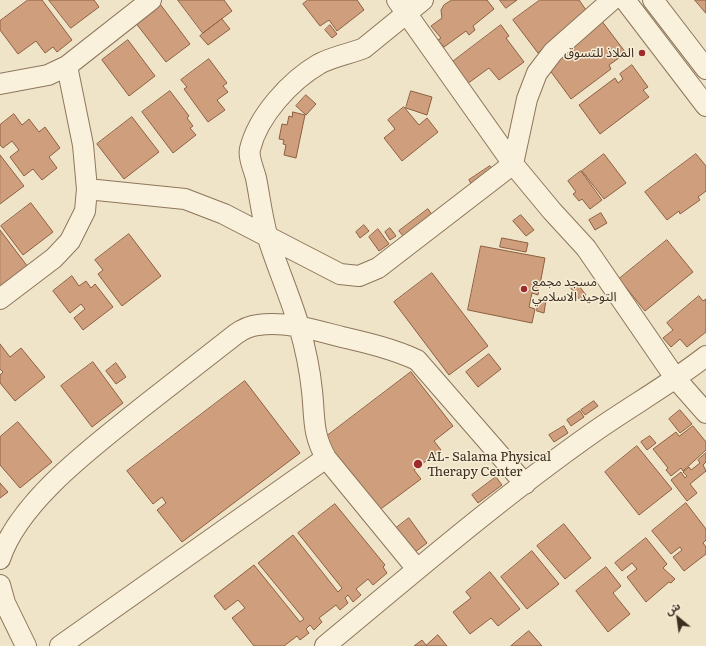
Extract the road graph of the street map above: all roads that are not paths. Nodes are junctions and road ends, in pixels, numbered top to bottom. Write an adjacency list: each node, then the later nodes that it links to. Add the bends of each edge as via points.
1 (151, 0): 7 (street)
2 (423, 0): 6 (street)
3 (612, 0): 11 (street, via 553,52 537,73 527,99)
4 (625, 0): 10 (street)
5 (653, 0): 8 (street)
6 (402, 7): 11 (street); 13 (street, via 364,48 334,57 313,69 276,101 260,122 250,150)
7 (67, 66): 9 (street, via 48,75); 12 (street, via 83,145)
8 (706, 69)
9 (0, 84)
10 (706, 106)
11 (512, 164): 13 (street, via 378,268 359,276 340,274); 17 (street, via 586,248)
12 (87, 189): 13 (street, via 185,199 224,214); 14 (street, via 85,211 70,241 54,258)
13 (268, 236): 15 (street)
14 (0, 299)
15 (299, 326): 19 (street, via 312,391 314,427 318,443); 20 (street, via 381,346 417,360); 21 (street, via 259,324 236,334 94,445 66,470 19,521 4,545)
16 (706, 356): 17 (street)
17 (676, 379): 18 (street); 20 (street, via 591,434)
18 (706, 413)
19 (326, 458): 22 (street); 26 (street)
20 (525, 484): 22 (street)
21 (0, 559)
22 (418, 570): 24 (street)
23 (0, 585): 25 (street, via 5,603)
24 (338, 642)
25 (26, 646)
26 (60, 646)

